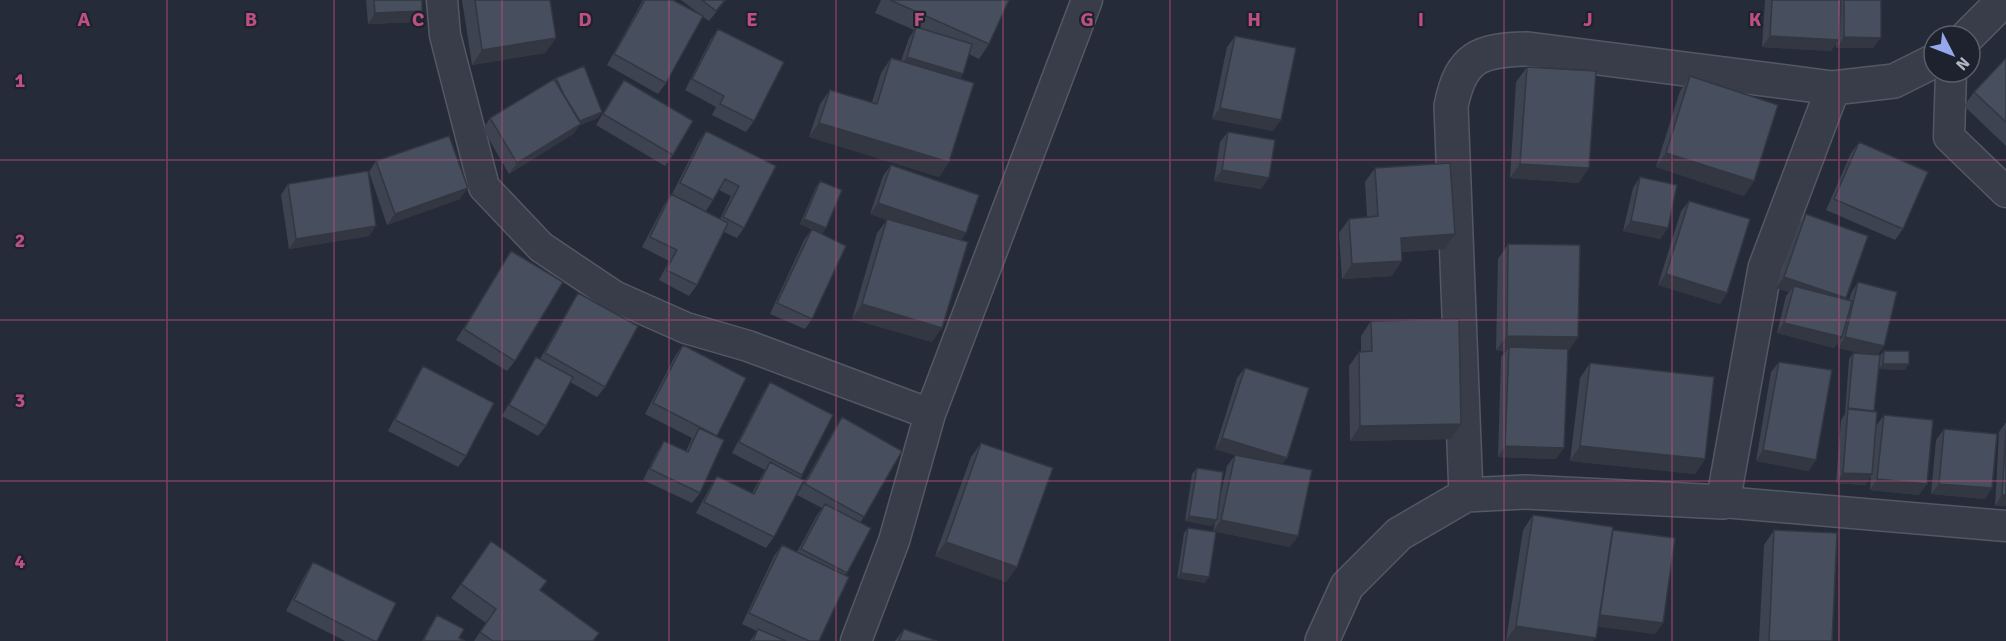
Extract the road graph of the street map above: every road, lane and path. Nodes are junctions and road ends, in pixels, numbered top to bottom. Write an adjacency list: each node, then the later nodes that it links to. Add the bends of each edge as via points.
1 (442, 0): 9 (street, via 445,36 484,187 541,247 614,296 686,328 748,346)
2 (1087, 0): 9 (street)
3 (2004, 0): 4 (street)
4 (1980, 24)
5 (1922, 66): 7 (street, via 1894,81)
6 (1951, 84): 8 (street, via 1949,137)
7 (1833, 88): 10 (street, via 1528,49 1499,50 1468,63 1456,82 1451,106); 11 (street, via 1765,268)
8 (2006, 192)
9 (930, 414): 13 (street, via 894,541)
10 (1466, 495): 11 (street, via 1525,492); 14 (street, via 1399,534 1347,586)
11 (1723, 502): 12 (street)
12 (2006, 526)
13 (856, 641)
14 (1322, 641)

